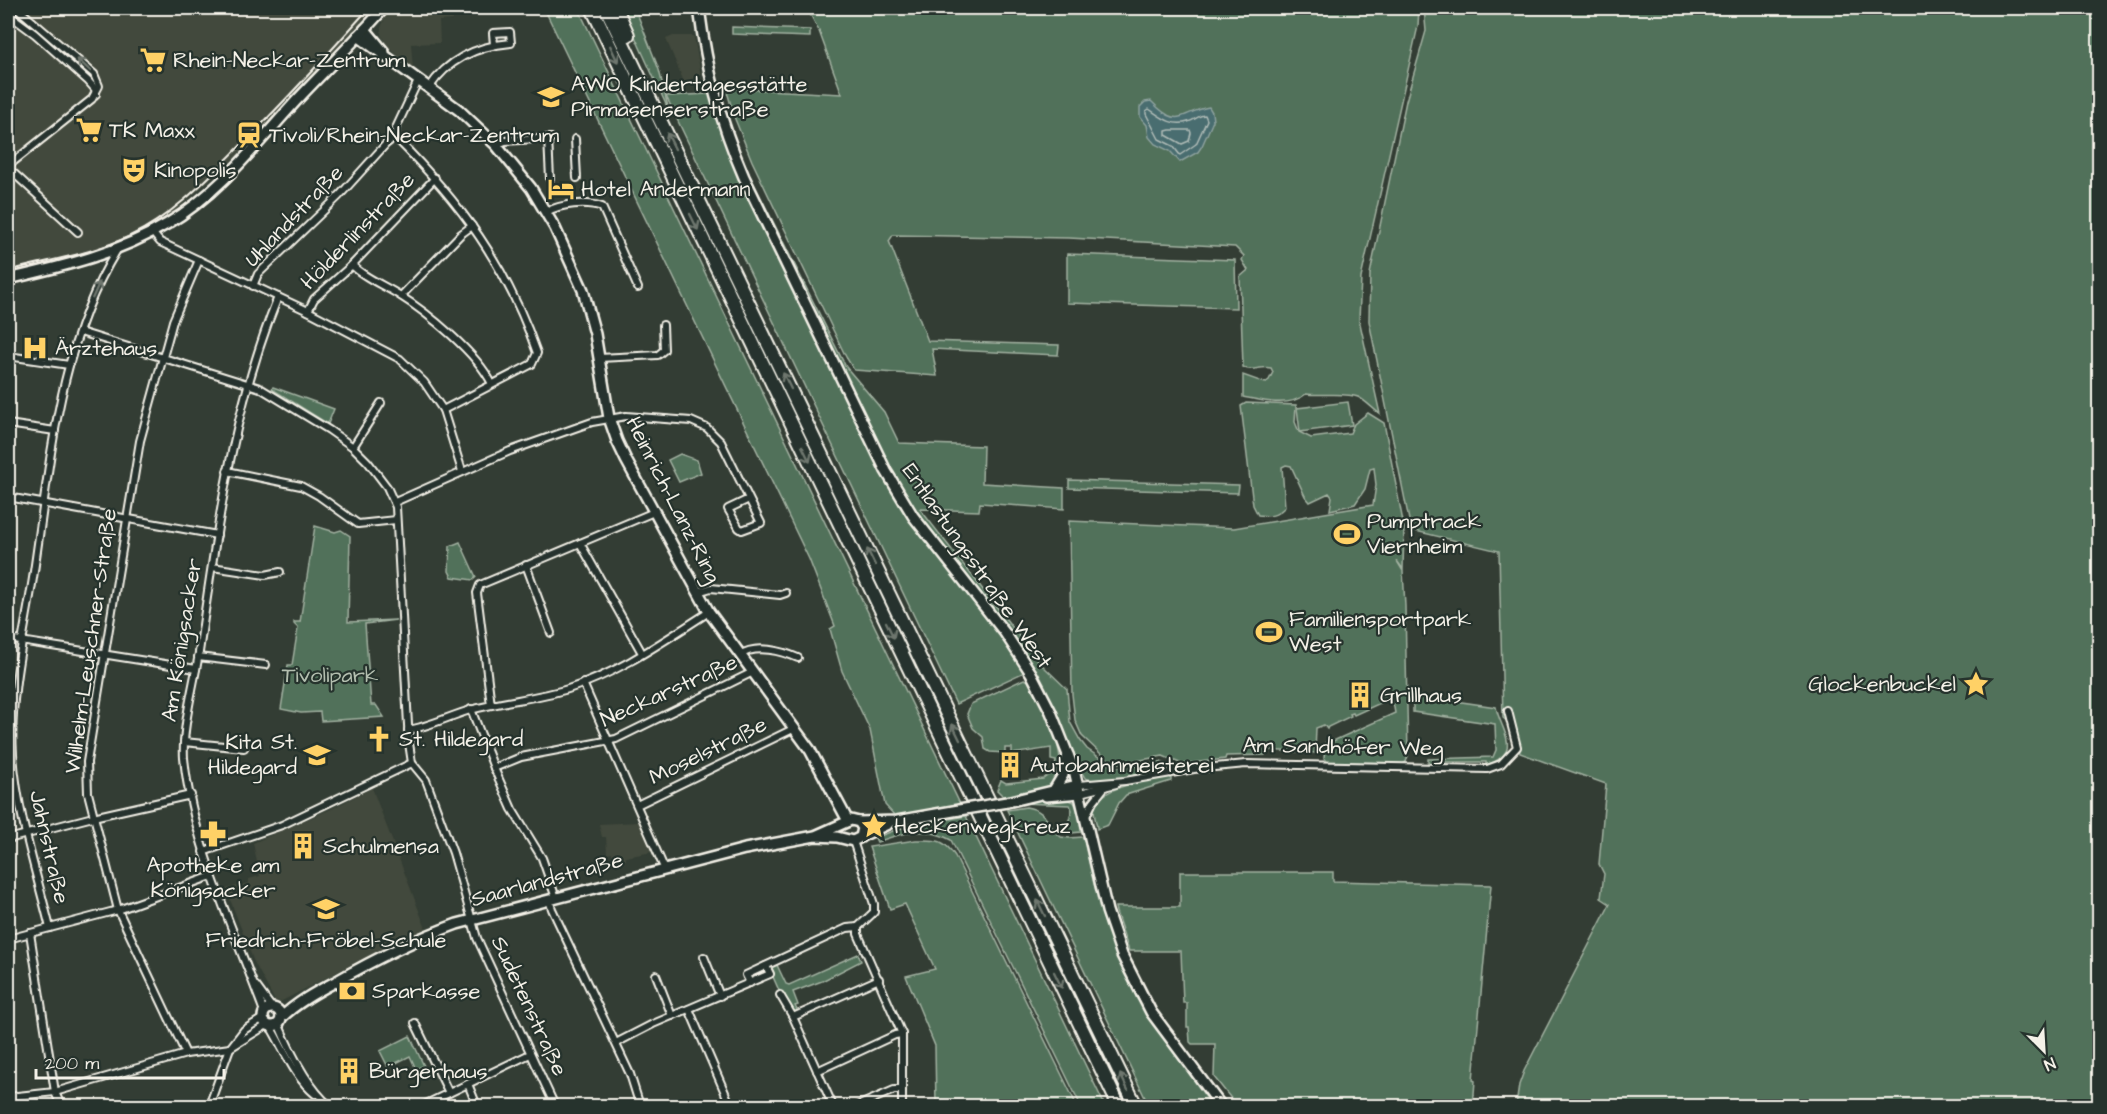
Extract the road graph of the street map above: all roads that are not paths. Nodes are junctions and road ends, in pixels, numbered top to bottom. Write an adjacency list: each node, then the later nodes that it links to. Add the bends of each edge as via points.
1 (17, 8): 12 (street, one-way to 1, via 99,86 94,74)
2 (384, 8): 8 (street)
3 (592, 8): 147 (highway, one-way to 147)
4 (606, 8): 13 (highway)
5 (616, 8): 13 (highway)
6 (699, 8): 85 (street, Entlastungsstraße West, via 712,89 730,145 871,441 913,516 1031,673)
7 (8, 14): 12 (street, via 88,81)
8 (362, 32): 10 (street, Heinrich-Lanz-Ring); 24 (street, via 211,190)
9 (494, 45): 11 (street, via 461,57)
10 (418, 81): 11 (street, Heinrich-Lanz-Ring); 14 (street, Uhlandstraße)
11 (429, 88): 16 (street, Heinrich-Lanz-Ring, via 459,110)
12 (96, 95): 17 (street)
13 (649, 96): 148 (highway, one-way to 13)
14 (395, 137): 18 (street); 29 (street, Uhlandstraße, via 258,274)
15 (575, 139): 19 (street)
16 (496, 146): 20 (street, via 505,141 550,138); 21 (street, Heinrich-Lanz-Ring)
17 (8, 167): 23 (street)
18 (435, 178): 22 (street); 27 (street, Hölderlinstraße)
19 (577, 178)
20 (550, 179)
21 (546, 212): 30 (street, via 560,206 602,207); 38 (street, Heinrich-Lanz-Ring, via 583,290)
22 (472, 225): 31 (street); 41 (street, via 509,284 537,353 532,364)
23 (78, 232)
24 (153, 232): 25 (street); 26 (street, via 160,242)
25 (117, 250): 28 (street); 35 (street, Jahnstraße, one-way to 25, via 95,289)
26 (199, 260): 29 (street); 37 (street, Wilhelm-Leuschner-Straße)
27 (352, 265): 31 (street); 33 (street, Hölderlinstraße, via 314,300)
28 (8, 279)
29 (253, 286): 32 (street)
30 (638, 288)
31 (401, 296): 41 (street, via 459,343)
32 (278, 297): 33 (street); 40 (street, Am Königsacker)
33 (308, 311): 43 (street, via 400,358 424,382)
34 (663, 325): 38 (street, via 664,350 658,355)
35 (80, 332): 37 (street); 39 (street, Jahnstraße)
36 (8, 356): 39 (street)
37 (162, 358): 40 (street); 55 (street, Wilhelm-Leuschner-Straße, via 140,441)
38 (600, 358): 44 (street, Heinrich-Lanz-Ring)
39 (69, 365): 46 (street, Jahnstraße)
40 (248, 384): 47 (street); 48 (street, Am Königsacker)
41 (492, 384): 43 (street)
42 (381, 403): 47 (street)
43 (443, 410): 49 (street)
44 (609, 418): 49 (street, via 528,444); 51 (street, via 691,421 707,429 721,442); 54 (street, Heinrich-Lanz-Ring, via 621,451)
45 (8, 424): 46 (street)
46 (55, 431): 53 (street, Jahnstraße)
47 (353, 447): 52 (street, via 381,478)
48 (227, 471): 56 (street, via 301,486 358,525); 57 (street, Am Königsacker)
49 (462, 471): 52 (street)
50 (8, 497): 53 (street)
51 (749, 498): 51 (street, via 761,523 742,530 728,509)
52 (395, 502): 56 (street)
53 (44, 505): 55 (street); 67 (street, Jahnstraße)
54 (654, 512): 58 (street); 62 (street, Heinrich-Lanz-Ring)
55 (126, 520): 57 (street); 69 (street, Wilhelm-Leuschner-Straße)
56 (396, 520): 81 (street)
57 (216, 536): 60 (street, Am Königsacker)
58 (580, 543): 59 (street); 68 (street)
59 (526, 565): 65 (street); 77 (street, via 480,585 477,593)
60 (212, 567): 61 (street, via 265,575); 71 (street, Am Königsacker)
61 (280, 572)
62 (697, 592): 63 (street, via 711,588 780,595); 64 (street, Heinrich-Lanz-Ring)
63 (786, 592)
64 (710, 612): 68 (street); 70 (street, Heinrich-Lanz-Ring)
65 (551, 633)
66 (8, 639): 67 (street)
67 (23, 641): 69 (street); 100 (street, Jahnstraße, via 12,727 18,799)
68 (642, 653): 76 (street)
69 (104, 654): 74 (street); 95 (street, Wilhelm-Leuschner-Straße, via 87,762)
70 (741, 655): 72 (street, via 754,649 785,652); 75 (street, Heinrich-Lanz-Ring)
71 (198, 657): 73 (street); 74 (street, Am Königsacker)
72 (798, 658)
73 (266, 665)
74 (196, 669): 83 (street, Am Königsacker)
75 (753, 672): 80 (street, Heinrich-Lanz-Ring); 82 (street, Neckarstraße)
76 (583, 683): 77 (street); 82 (street)
77 (491, 705): 78 (street)
78 (471, 709): 81 (street); 87 (street)
79 (1508, 711): 88 (street, Am Sandhöfer Weg, via 1516,747 1501,764 1487,769 1254,764)
80 (795, 728): 94 (street, Moselstraße); 98 (street, Heinrich-Lanz-Ring)
81 (408, 730): 86 (street)
82 (608, 740): 87 (street, Neckarstraße, via 521,757); 94 (street)
83 (184, 742): 84 (street); 92 (street, Am Königsacker)
84 (244, 748)
85 (1068, 755): 90 (street, Entlastungsstraße West); 91 (street)
86 (412, 763): 105 (street, via 282,825); 110 (street, Sudetenstraße, via 426,780)
87 (494, 768): 108 (street, via 542,858)
88 (1125, 781): 89 (street, Am Sandhöfer Weg); 90 (street, Am Sandhöfer Weg)
89 (1104, 788): 90 (street, Am Sandhöfer Weg); 96 (street)
90 (1079, 789): 91 (street, Am Sandhöfer Weg); 93 (street, Am Sandhöfer Weg); 96 (street, Entlastungsstraße West)
91 (1054, 790): 93 (street, Am Sandhöfer Weg)
92 (191, 795): 95 (street); 105 (street, Am Königsacker)
93 (1035, 797): 97 (street, Am Sandhöfer Weg, bridge)
94 (637, 805): 106 (street)
95 (93, 816): 100 (street); 109 (street, Wilhelm-Leuschner-Straße)
96 (1085, 817): 149 (street, Entlastungsstraße West, via 1110,922 1134,980 1165,1033)
97 (897, 821): 99 (street); 102 (street)
98 (846, 822): 99 (street); 101 (street, Saarlandstraße); 104 (street, via 842,832)
99 (859, 822): 102 (street)
100 (27, 833): 103 (street); 112 (street, Jahnstraße)
101 (815, 836): 104 (street, Saarlandstraße); 106 (street, Saarlandstraße)
102 (862, 836): 104 (street)
103 (8, 838)
104 (849, 840): 111 (street, via 874,904 874,912)
105 (203, 852): 107 (street, Am Königsacker)
106 (665, 870): 108 (street, Saarlandstraße)
107 (212, 876): 109 (street); 122 (street, Am Königsacker, via 245,965)
108 (553, 899): 110 (street, Saarlandstraße); 126 (street, via 552,909)
109 (118, 910): 112 (street); 128 (street, Wilhelm-Leuschner-Straße)
110 (472, 920): 122 (street, Saarlandstraße, via 409,942); 129 (street, Sudetenstraße)
111 (858, 927): 117 (street); 119 (street, via 847,928 766,966 770,974)
112 (50, 928): 113 (street)
113 (30, 933): 114 (street); 133 (street)
114 (8, 939)
115 (704, 957): 119 (street)
116 (656, 975): 121 (street)
117 (879, 979): 123 (street); 125 (street)
118 (780, 995): 123 (street)
119 (720, 996): 120 (street)
120 (689, 1009): 121 (street); 136 (street)
121 (672, 1016): 126 (street)
122 (271, 1017): 127 (street, via 244,1030); 139 (street, Am Königsacker, via 296,1072)
123 (793, 1017): 130 (street)
124 (415, 1023): 134 (street)
125 (902, 1034): 130 (street); 132 (street)
126 (616, 1043): 143 (street)
127 (230, 1048): 128 (street); 138 (street)
128 (186, 1054): 133 (street)
129 (530, 1054): 131 (street); 142 (street, Sudetenstraße)
130 (817, 1071): 144 (street)
131 (468, 1084): 134 (street); 141 (street)
132 (902, 1090): 145 (street); 146 (street)
133 (55, 1092): 135 (street); 137 (street)
134 (449, 1093): 140 (street)
135 (8, 1097)
136 (729, 1102)
137 (61, 1107)
138 (209, 1107)
139 (330, 1107)
140 (422, 1107)
141 (477, 1107)
142 (555, 1107)
143 (640, 1107)
144 (833, 1107)
145 (857, 1107)
146 (902, 1107)
147 (1119, 1107)
148 (1136, 1107)
149 (1221, 1107)

